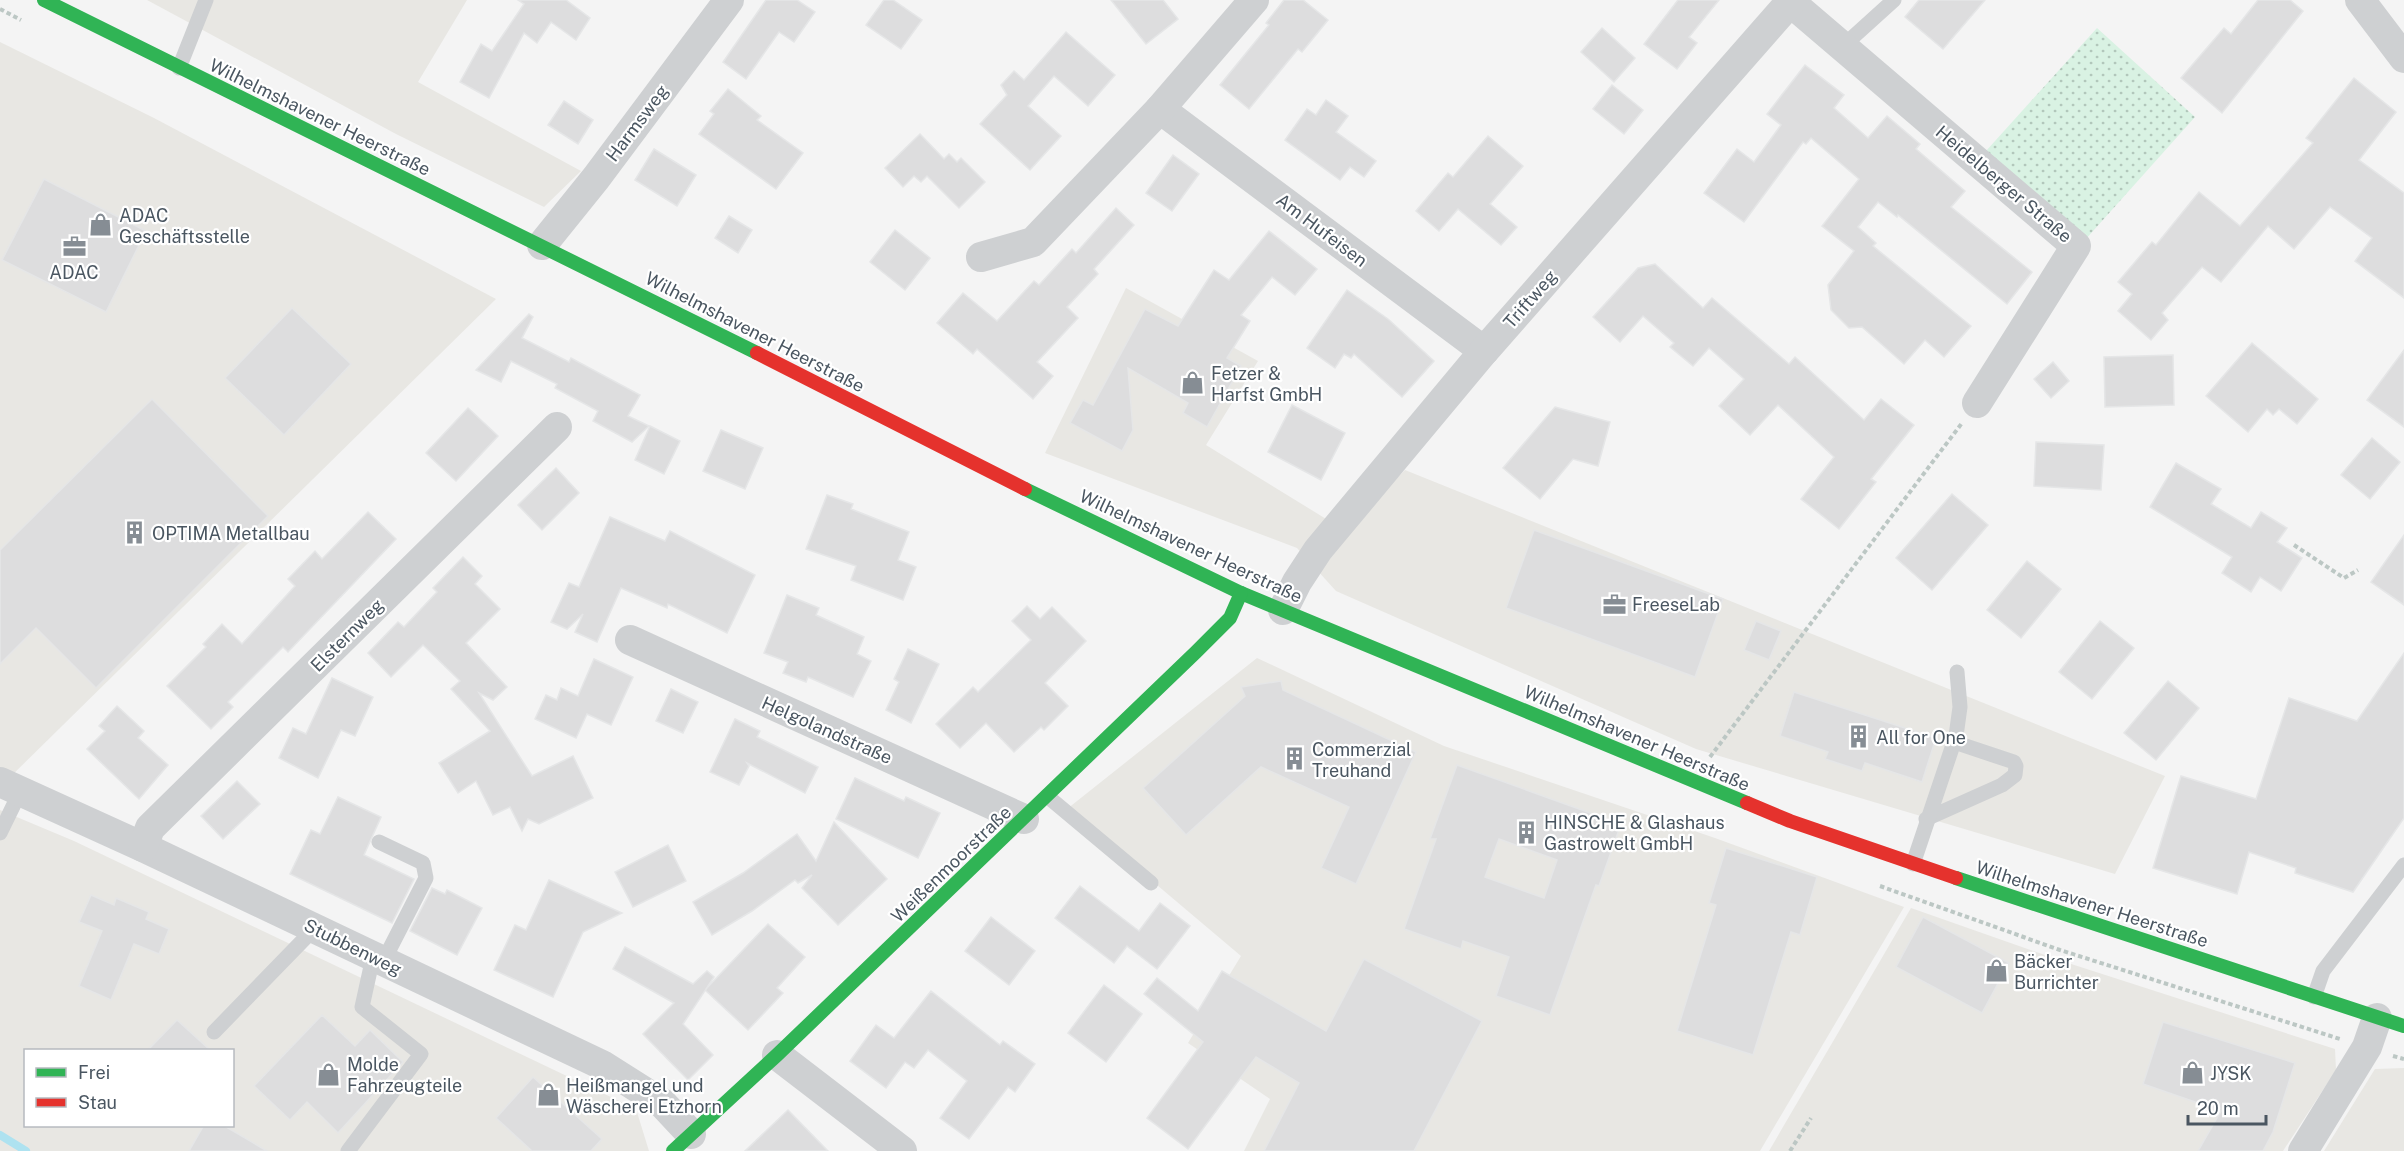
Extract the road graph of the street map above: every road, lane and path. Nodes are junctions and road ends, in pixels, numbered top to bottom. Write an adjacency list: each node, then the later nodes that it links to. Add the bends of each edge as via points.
1 (44, 0): 10 (street, Wilhelmshavener Heerstraße)
2 (206, 0): 10 (lane)
3 (729, 0): 12 (street, Harmsweg)
4 (1254, 0): 11 (street)
5 (1894, 0): 8 (lane)
6 (2360, 0): 9 (street)
7 (1790, 1): 8 (street, Heidelberger Straße); 14 (street, Triftweg)
8 (1842, 47): 15 (street, Heidelberger Straße, via 2076,246)
9 (2404, 58)
10 (179, 68): 12 (street, Wilhelmshavener Heerstraße)
11 (1160, 109): 13 (street, via 1033,242); 14 (street, Am Hufeisen)
12 (542, 245): 19 (street, Wilhelmshavener Heerstraße)
13 (981, 257)
14 (1484, 351): 20 (street, Triftweg, via 1318,550)
15 (1977, 404): 24 (path)
16 (557, 427): 31 (street, Elsternweg, via 150,828)
17 (2294, 545): 18 (path, via 2344,578)
18 (2358, 570)
19 (1241, 593): 20 (street, Wilhelmshavener Heerstraße); 26 (street, Weißenmoorstraße, via 1230,618)
20 (1283, 610): 32 (street, Wilhelmshavener Heerstraße, via 1790,821)
21 (630, 640): 27 (street, Helgolandstraße)
22 (1957, 672): 23 (lane, via 1960,707)
23 (1954, 742): 28 (lane); 28 (lane, via 2014,762 2014,775 2002,785)
24 (1707, 761)
25 (10, 787): 29 (lane); 31 (street, Stubbenweg)
26 (1047, 796): 27 (street, Weißenmoorstraße); 34 (lane)
27 (1024, 819): 40 (street, Weißenmoorstraße)
28 (1926, 819): 32 (lane)
29 (0, 833)
30 (379, 842): 36 (lane, via 423,863 426,878)
31 (143, 847): 35 (street, Stubbenweg)
32 (1913, 864): 37 (street, Wilhelmshavener Heerstraße)
33 (2404, 865): 37 (lane, via 2323,971)
34 (1151, 883)
35 (314, 929): 36 (street, Stubbenweg); 39 (lane)
36 (378, 960): 42 (street, Stubbenweg, via 633,1082 662,1103); 43 (lane, via 363,1007 421,1054)
37 (2314, 997): 38 (street, Wilhelmshavener Heerstraße)
38 (2391, 1022): 46 (street, via 2367,1047)
39 (214, 1032)
40 (777, 1056): 42 (street, Weißenmoorstraße); 44 (street)
41 (1811, 1118): 45 (path)
42 (682, 1143)
43 (348, 1151)
44 (902, 1151)
45 (1790, 1151)
46 (2303, 1151)

